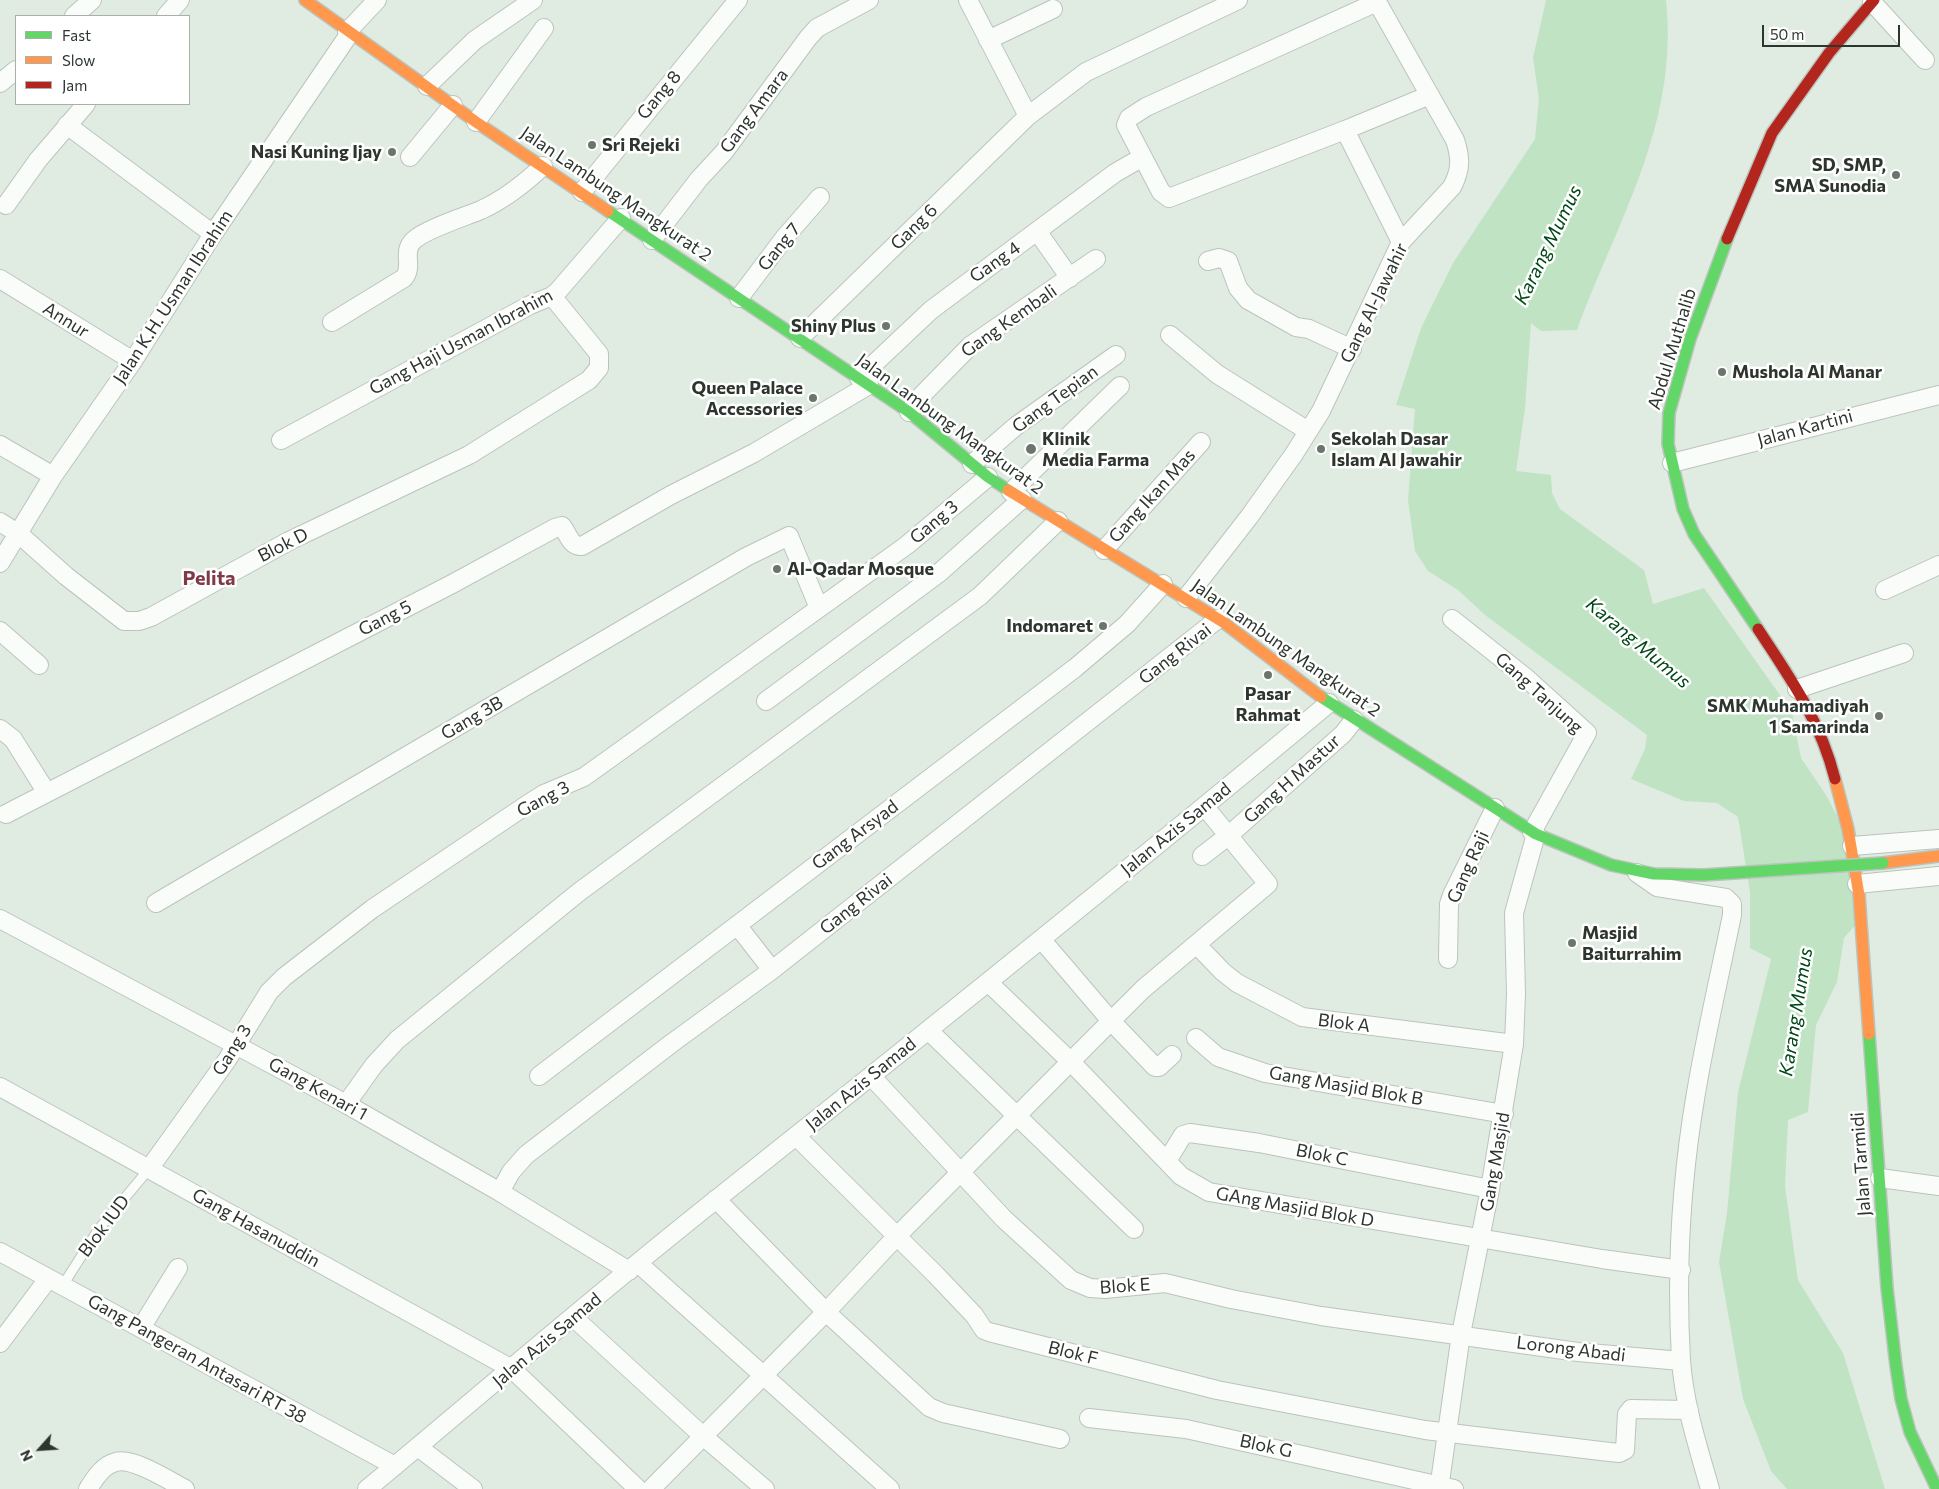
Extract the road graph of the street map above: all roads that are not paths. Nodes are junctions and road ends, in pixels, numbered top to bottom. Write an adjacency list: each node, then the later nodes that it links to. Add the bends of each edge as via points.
1 (92, 0): 14 (street)
2 (180, 0): 15 (street)
3 (305, 0): 17 (street, Jalan Lambung Mangkurat 2)
4 (368, 0): 17 (street)
5 (377, 0): 17 (street)
6 (532, 0): 22 (street, via 475,40)
7 (738, 0): 33 (street, Gang 8)
8 (869, 0): 39 (street, Gang Amara, via 817,28 724,152)
9 (968, 0): 18 (street)
10 (1238, 0): 26 (street, Gang 6, via 1086,72)
11 (1376, 1): 23 (street, Gang Al-Jawahir); 31 (street, via 1133,114 1127,121 1127,128)
12 (1873, 1): 19 (street); 62 (street, Abdul Muthalib, via 1829,53 1772,133 1726,242 1688,348 1669,413 1668,444)
13 (1053, 9): 18 (street)
14 (75, 15)
15 (167, 15)
16 (544, 28): 27 (street)
17 (351, 29): 22 (street, Jalan Lambung Mangkurat 2); 38 (street, Jalan K.H. Usman Ibrahim)
18 (988, 40): 26 (street)
19 (1925, 60)
20 (15, 71): 21 (street)
21 (0, 83)
22 (427, 86): 25 (street, Jalan Lambung Mangkurat 2)
23 (1430, 95): 29 (street); 40 (street, Gang Al-Jawahir, via 1455,140 1460,155 1459,171 1452,187)
24 (85, 105): 28 (street)
25 (453, 105): 27 (street, Jalan Lambung Mangkurat 2); 30 (street)
26 (1028, 116): 49 (street, Gang 6)
27 (476, 122): 32 (street, Jalan Lambung Mangkurat 2)
28 (67, 125): 35 (street); 38 (street)
29 (1345, 130): 31 (street, via 1169,198 1161,192); 40 (street)
30 (410, 157)
31 (1141, 158): 37 (street, Gang 4, via 1115,173)
32 (543, 166): 33 (street, Jalan Lambung Mangkurat 2); 47 (street, via 522,187 492,205 416,238 407,252 409,270 404,278)
33 (582, 192): 36 (street, Jalan Lambung Mangkurat 2)
34 (820, 197): 46 (street, Gang 7)
35 (6, 205)
36 (621, 218): 39 (street, Jalan Lambung Mangkurat 2); 45 (street, Gang Haji Usman Ibrahim)
37 (1037, 231): 43 (street); 53 (street, Gang 4, via 931,310)
38 (212, 234): 52 (street, Jalan K.H. Usman Ibrahim)
39 (652, 240): 46 (street, Jalan Lambung Mangkurat 2)
40 (1402, 242): 50 (street, Gang Al-Jawahir)
41 (1096, 259): 43 (street, Gang Kembali)
42 (1208, 261): 50 (street, via 1218,258 1228,261 1238,288 1248,300 1296,327 1309,329)
43 (1070, 278): 56 (street, Gang Kembali, via 970,346 922,394)
44 (0, 279): 52 (street, Annur)
45 (552, 296): 58 (street, Gang Haji Usman Ibrahim); 69 (street, Blok D, via 599,354 599,368 589,380 469,455 289,541 151,617 124,621)
46 (739, 298): 49 (street, Jalan Lambung Mangkurat 2)
47 (332, 322)
48 (1170, 335): 57 (street, via 1217,374)
49 (800, 338): 53 (street, Jalan Lambung Mangkurat 2)
50 (1352, 349): 57 (street, Gang Al-Jawahir)
51 (1116, 355): 63 (street, Gang Tepian, via 1016,426)
52 (133, 360): 64 (street, Jalan K.H. Usman Ibrahim)
53 (864, 382): 56 (street, Jalan Lambung Mangkurat 2); 61 (street, Gang 4)
54 (1120, 386): 66 (street)
55 (1939, 395): 62 (street, Jalan Kartini)
56 (909, 412): 63 (street, Jalan Lambung Mangkurat 2)
57 (1308, 432): 75 (street, Gang Al-Jawahir, via 1249,517)
58 (281, 440)
59 (1201, 442): 70 (street, Gang Ikan Mas)
60 (0, 445): 64 (street)
61 (754, 453): 87 (street, Gang 5, via 671,495 582,546 572,543 562,526 555,528)
62 (1672, 463): 82 (street, Abdul Muthalib, via 1683,509 1694,534)
63 (972, 464): 65 (street, Jalan Lambung Mangkurat 2)
64 (53, 476): 69 (street, Jalan K.H. Usman Ibrahim)
65 (988, 477): 66 (street, Jalan Lambung Mangkurat 2); 76 (street, Gang 3, via 907,545)
66 (1017, 496): 67 (street, Jalan Lambung Mangkurat 2); 83 (street, via 939,573)
67 (1058, 521): 70 (street, Jalan Lambung Mangkurat 2); 118 (street, via 980,596 579,892 397,1040)
68 (0, 522): 69 (street)
69 (19, 534): 71 (street, Jalan K.H. Usman Ibrahim)
70 (1104, 550): 73 (street, Jalan Lambung Mangkurat 2)
71 (0, 563)
72 (1939, 565): 74 (street)
73 (1163, 584): 75 (street, Jalan Lambung Mangkurat 2); 102 (street, Gang Arsyad, via 1127,624 1086,659)
74 (1885, 590)
75 (1186, 598): 77 (street, Jalan Lambung Mangkurat 2)
76 (819, 608): 100 (street, Gang 3B, via 789,536 746,557); 111 (street, Gang 3, via 584,777 544,794 372,909 284,977 269,992)
77 (1218, 619): 84 (street, Jalan Lambung Mangkurat 2); 106 (street, Gang Rivai)
78 (1452, 619): 91 (street, Gang Tanjung, via 1525,677 1587,733)
79 (0, 631): 81 (street)
80 (1904, 654): 82 (street)
81 (39, 665)
82 (1797, 689): 93 (street, Abdul Muthalib, via 1828,750)
83 (766, 701)
84 (1329, 703): 85 (street, Jalan Lambung Mangkurat 2); 88 (street, Jalan Azis Samad)
85 (1354, 720): 89 (street, Jalan Lambung Mangkurat 2); 92 (street, Gang H Mastur, via 1343,734)
86 (0, 729): 87 (street, via 13,739)
87 (47, 793): 90 (street, Gang 5)
88 (1205, 807): 92 (street); 103 (street, Jalan Azis Samad)
89 (1495, 808): 91 (street, Jalan Lambung Mangkurat 2); 105 (street, Gang Raji, via 1449,904)
90 (6, 814)
91 (1534, 833): 97 (street, Jalan Lambung Mangkurat 2, via 1611,865); 112 (street, Gang Masjid, via 1514,913)
92 (1228, 836): 95 (street, Gang H Mastur); 104 (street, via 1268,884)
93 (1850, 838): 94 (street); 99 (street, Jalan Tarmidi)
94 (1939, 839)
95 (1202, 856)
96 (1939, 856): 97 (street, Jalan Lambung Mangkurat 2, bridge, via 1704,875)
97 (1632, 870): 136 (street, via 1658,887 1726,898 1732,904 1692,1118 1685,1177)
98 (1939, 876): 99 (street)
99 (1857, 884): 125 (street, Jalan Tarmidi)
100 (156, 903)
101 (0, 919): 111 (street, Gang Kenari 1)
102 (737, 925): 106 (street); 115 (street, Gang Arsyad)
103 (1042, 938): 107 (street, Jalan Azis Samad); 108 (street)
104 (1197, 945): 108 (street); 112 (street, Blok A, via 1237,983 1302,1017)
105 (1448, 959)
106 (772, 970): 128 (street, Gang Rivai, via 526,1155)
107 (988, 982): 109 (street, Jalan Azis Samad); 114 (street, GAng Masjid Blok D)
108 (1111, 1020): 113 (street, via 1155,1067); 114 (street)
109 (928, 1030): 116 (street, Jalan Azis Samad); 120 (street)
110 (1196, 1038): 119 (street, Gang Masjid Blok B, via 1218,1057 1265,1073)
111 (236, 1044): 118 (street, Gang Kenari 1); 123 (street, Gang 3)
112 (1514, 1044): 119 (street, Gang Masjid)
113 (1172, 1055)
114 (1070, 1061): 120 (street); 122 (street, GAng Masjid Blok D)
115 (539, 1076)
116 (871, 1076): 121 (street, Jalan Azis Samad); 124 (street, Blok E)
117 (0, 1086): 123 (street, Gang Hasanuddin)
118 (346, 1104): 128 (street, Gang Kenari 1)
119 (1504, 1114): 127 (street, Gang Masjid)
120 (1016, 1116): 124 (street); 130 (street)
121 (797, 1136): 129 (street, Jalan Azis Samad); 131 (street, Blok F)
122 (1167, 1161): 127 (street, Blok C, via 1183,1135 1190,1133 1259,1143); 132 (street, GAng Masjid Blok D, via 1181,1176 1209,1192)
123 (149, 1169): 137 (lane, Blok IUD); 144 (street, Gang Hasanuddin)
124 (960, 1172): 131 (street); 141 (street, Blok E, via 1004,1219 1071,1280 1090,1288 1165,1283 1320,1316)
125 (1880, 1178): 126 (street); 153 (street, Jalan Tarmidi, via 1887,1288 1901,1400 1910,1432)
126 (1939, 1186)
127 (1490, 1189): 132 (street, Gang Masjid)
128 (500, 1192): 134 (street, Gang Kenari 1)
129 (716, 1199): 134 (street, Jalan Azis Samad); 138 (street)
130 (1134, 1230)
131 (896, 1237): 138 (street); 148 (street, Blok F, via 989,1332 1217,1390)
132 (1481, 1239): 136 (street, GAng Masjid Blok D); 141 (street, Gang Masjid)
133 (0, 1252): 137 (street, Gang Pangeran Antasari RT 38)
134 (634, 1267): 139 (street, Jalan Azis Samad); 145 (street, Gang Kenari 1)
135 (178, 1268): 140 (street)
136 (1681, 1270): 143 (street)
137 (56, 1282): 140 (street, Gang Pangeran Antasari RT 38); 142 (street)
138 (826, 1312): 145 (street); 150 (street, via 929,1407 943,1413)
139 (573, 1317): 144 (street, Jalan Azis Samad); 149 (street)
140 (141, 1328): 152 (street, Gang Pangeran Antasari RT 38)
141 (1461, 1334): 143 (street, Lorong Abadi, via 1578,1352); 148 (street, Gang Masjid)
142 (0, 1344)
143 (1681, 1361): 146 (street)
144 (512, 1369): 151 (street, Jalan Azis Samad); 159 (street, Gang Hasanuddin)
145 (762, 1376): 149 (street); 162 (street, Gang Kenari 1)
146 (1690, 1410): 148 (street, Blok F, via 1631,1409 1627,1414 1626,1447 1619,1453); 163 (street)
147 (1090, 1418): 154 (street, Blok G, via 1186,1429)
148 (1446, 1432): 154 (street, Gang Masjid)
149 (704, 1437): 160 (street); 161 (street)
150 (1060, 1439)
151 (418, 1447): 152 (street, Jalan Azis Samad); 158 (street)
152 (394, 1466): 157 (street, Jalan Azis Samad)
153 (1937, 1483)
154 (1444, 1488)
155 (88, 1489): 156 (street, via 102,1470 117,1461 126,1461)
156 (185, 1489)
157 (367, 1489)
158 (473, 1489)
159 (638, 1489)
160 (651, 1489)
161 (765, 1489)
162 (890, 1489)
163 (1710, 1489)

